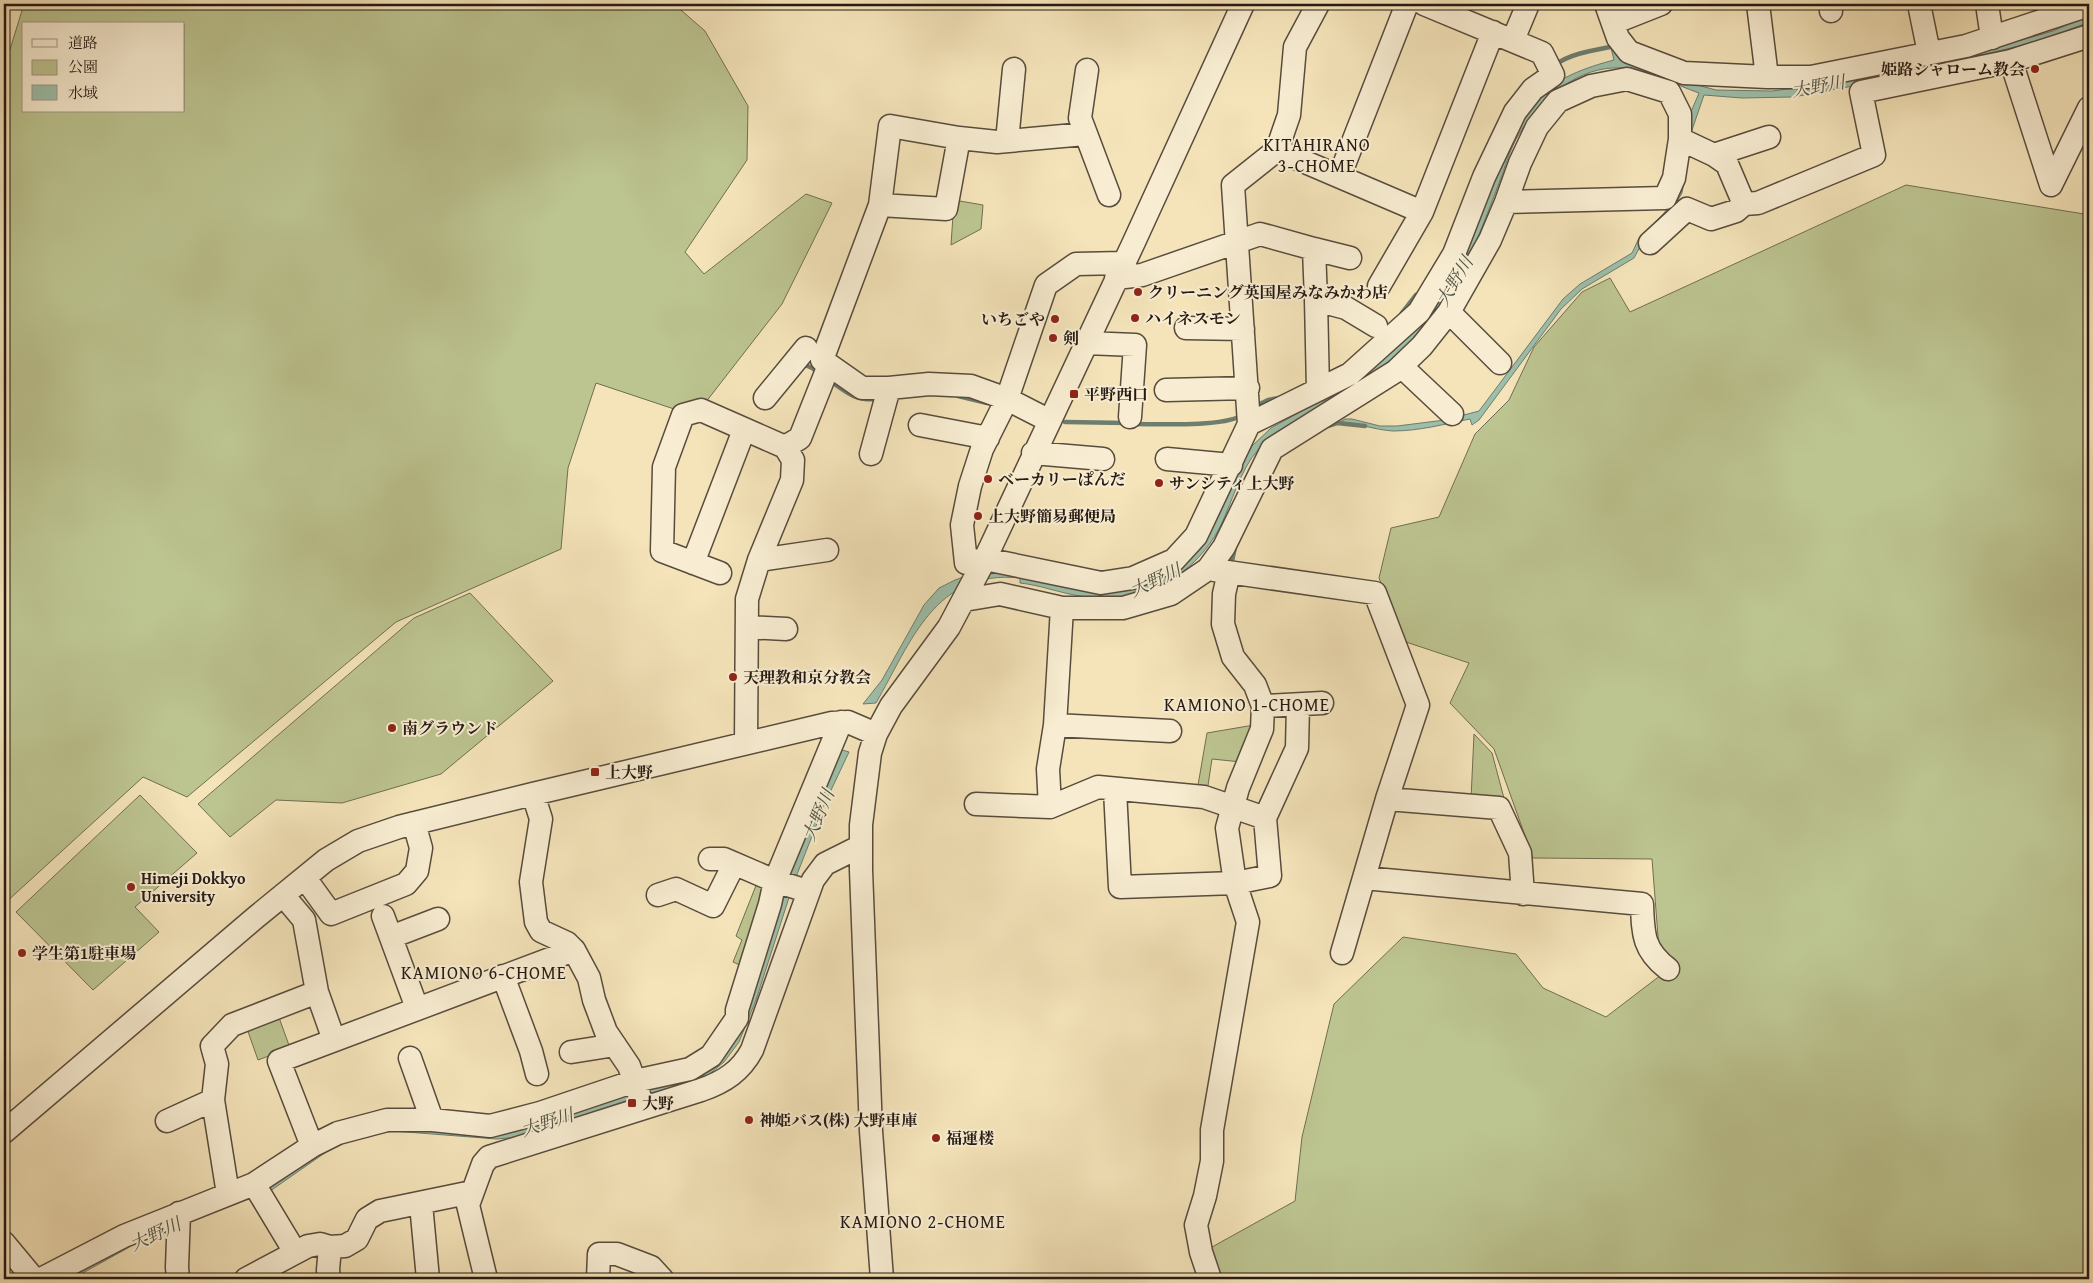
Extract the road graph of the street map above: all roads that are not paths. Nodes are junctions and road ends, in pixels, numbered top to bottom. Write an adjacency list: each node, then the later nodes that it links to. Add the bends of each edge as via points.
1 (1243, 4): 41 (street)
2 (1318, 4): 29 (street, via 1295,47 1289,115)
3 (1407, 4): 31 (street)
4 (1528, 4): 13 (street)
5 (1661, 4): 12 (street)
6 (1758, 4): 21 (street)
7 (1919, 4): 16 (street)
8 (1986, 4): 15 (street)
9 (1439, 6): 13 (street)
10 (2088, 10): 11 (street)
11 (2050, 12): 15 (street)
12 (1610, 13): 20 (street, via 1618,38 1629,52)
13 (1503, 36): 36 (street); 55 (street, via 1542,53 1553,75 1533,89 1515,112 1484,177 1454,254 1419,312 1350,374)
14 (2089, 36): 17 (street)
15 (1992, 38): 16 (street)
16 (1929, 53): 21 (street, via 1811,78)
17 (2011, 61): 23 (street, via 2051,185); 34 (street, via 1860,92 1874,155 1758,203)
18 (1014, 70): 27 (street)
19 (1087, 70): 24 (street, via 1080,118)
20 (1684, 73): 21 (street); 22 (street)
21 (1768, 78)
22 (1669, 92): 28 (street, via 1680,114); 33 (street, via 1627,79 1591,86 1558,102 1537,127)
23 (2089, 108)
24 (1085, 134): 27 (street); 32 (street)
25 (1769, 137): 30 (street)
26 (959, 138): 27 (street); 35 (street, via 946,209); 35 (street, via 890,126)
27 (1007, 141)
28 (1686, 142): 30 (street); 33 (street, via 1665,198)
29 (1276, 150): 31 (street); 37 (street, via 1234,185)
30 (1714, 155): 34 (street, via 1727,164)
31 (1340, 175): 36 (street)
32 (1109, 195)
33 (1506, 202): 44 (street, via 1490,240)
34 (1744, 204): 38 (street, via 1736,211 1711,219 1687,209)
35 (880, 205): 49 (street)
36 (1422, 212): 42 (street)
37 (1237, 242): 39 (street, via 1260,234); 41 (street, via 1142,275); 47 (street)
38 (1650, 243)
39 (1314, 249): 40 (street); 43 (street)
40 (1350, 258)
41 (1120, 271): 48 (street); 57 (street, via 1076,264 1046,285)
42 (1379, 286)
43 (1316, 300): 45 (street, via 1346,308); 55 (street)
44 (1449, 312): 50 (street); 51 (street)
45 (1376, 326)
46 (1186, 328): 47 (street)
47 (1243, 329): 53 (street)
48 (1086, 343): 59 (street, via 1135,345); 60 (street)
49 (813, 354): 52 (street, via 862,388); 56 (street); 65 (street, via 800,438)
50 (1500, 363)
51 (1401, 366): 58 (street); 75 (street, via 1272,449 1224,546)
52 (889, 388): 57 (street, via 928,384 971,386); 67 (street)
53 (1248, 388): 54 (street); 61 (street)
54 (1166, 390)
55 (1318, 390): 61 (street)
56 (765, 398)
57 (1007, 399): 60 (street); 64 (street)
58 (1452, 414)
59 (1130, 417)
60 (1050, 421): 66 (street)
61 (1249, 424): 70 (street)
62 (920, 425): 64 (street)
63 (744, 430): 65 (street); 74 (street); 74 (street, via 701,410 683,416 664,467 662,551)
64 (988, 438): 72 (street, via 970,486 962,525 966,563)
65 (786, 447): 73 (street, via 793,460 792,480)
66 (1033, 453): 68 (street); 72 (street)
67 (871, 454)
68 (1104, 459)
69 (1167, 459): 70 (street)
70 (1231, 465): 72 (street, via 1196,536 1174,560 1133,578 1101,583)
71 (827, 550): 73 (street)
72 (985, 559): 77 (street)
73 (759, 560): 79 (street, via 747,599)
74 (693, 563): 76 (street)
75 (1219, 571): 78 (street, via 1171,594 1123,608); 83 (street, via 1224,594 1223,624 1233,656 1255,685); 91 (street, via 1375,593 1418,705)
76 (720, 573)
77 (964, 600): 78 (street, via 1000,594); 87 (street, via 949,627 891,706)
78 (1062, 608): 85 (street)
79 (747, 627): 80 (street); 88 (street)
80 (786, 629)
81 (1322, 703): 82 (street)
82 (1298, 704): 83 (street); 95 (street, via 1297,748)
83 (1263, 706): 94 (street, via 1262,729)
84 (841, 722): 87 (street); 88 (street); 102 (street)
85 (1055, 725): 86 (street); 93 (street, via 1048,769)
86 (1171, 729)
87 (876, 734): 97 (street, via 867,773)
88 (746, 743): 90 (street)
89 (1115, 790): 93 (street, via 1098,787); 94 (street, via 1204,797); 103 (street, via 1120,887)
90 (533, 794): 96 (street); 111 (street, via 541,819 531,882 536,922 541,931 567,943)
91 (1387, 799): 101 (street); 105 (street, via 1499,808 1520,853)
92 (976, 804): 93 (street)
93 (1050, 807)
94 (1233, 808): 95 (street); 103 (street, via 1227,828)
95 (1265, 818): 103 (street, via 1270,876)
96 (414, 823): 100 (street, via 358,841); 100 (street, via 421,848 417,871 406,884 331,914)
97 (861, 846): 104 (street, via 825,864); 148 (street, via 871,1130)
98 (710, 859): 99 (street, via 724,859)
99 (734, 864): 102 (street); 107 (street, via 713,906 676,889)
100 (305, 878): 106 (street)
101 (1364, 878): 105 (street); 112 (street)
102 (775, 881): 104 (street); 122 (street, via 737,1018 711,1056 690,1069)
103 (1235, 883): 149 (street, via 1248,922 1212,1130 1212,1161 1206,1196 1196,1225)
104 (807, 891): 125 (street, via 752,1050 741,1067 711,1086)
105 (1523, 894): 113 (street, via 1642,904 1643,932 1654,958)
106 (283, 895): 115 (street, via 304,920); 128 (street)
107 (658, 895)
108 (383, 916): 110 (street)
109 (438, 919): 110 (street)
110 (391, 937): 116 (street)
111 (574, 950): 114 (street); 118 (street, via 589,978 603,1024)
112 (1342, 953)
113 (1668, 970)
114 (503, 976): 116 (street); 121 (street, via 522,1054)
115 (317, 992): 117 (street); 123 (street, via 232,1025 212,1046 217,1064)
116 (417, 1008): 117 (street)
117 (334, 1040): 130 (street, via 279,1061)
118 (615, 1045): 119 (street); 122 (street, via 629,1066)
119 (571, 1052)
120 (410, 1058): 127 (street)
121 (537, 1074)
122 (634, 1081): 125 (street); 129 (street, via 540,1113)
123 (213, 1100): 126 (street); 133 (street)
124 (504, 1104): 129 (street)
125 (643, 1107): 129 (street)
126 (167, 1120)
127 (432, 1120): 129 (street); 130 (street, via 387,1120 338,1133)
128 (4, 1132)
129 (490, 1143): 131 (street)
130 (312, 1146): 132 (street)
131 (472, 1192): 134 (street); 145 (street, via 468,1205)
132 (258, 1193): 133 (street); 138 (street)
133 (228, 1194): 135 (street)
134 (421, 1204): 137 (street, via 380,1211 367,1219 357,1239 344,1246); 144 (street)
135 (179, 1222): 140 (street, via 124,1236); 141 (street)
136 (4, 1243): 139 (street)
137 (330, 1247): 138 (street, via 320,1244); 143 (street)
138 (295, 1252): 142 (street)
139 (34, 1279)
140 (41, 1279)
141 (178, 1279)
142 (246, 1279)
143 (329, 1279)
144 (428, 1279)
145 (486, 1279)
146 (598, 1279): 147 (street, via 599,1254 617,1254 650,1267)
147 (662, 1279)
148 (882, 1279)
149 (1210, 1279)

